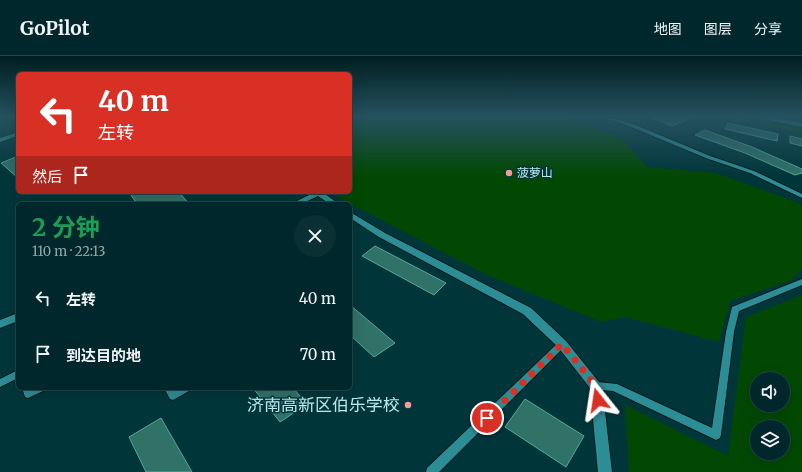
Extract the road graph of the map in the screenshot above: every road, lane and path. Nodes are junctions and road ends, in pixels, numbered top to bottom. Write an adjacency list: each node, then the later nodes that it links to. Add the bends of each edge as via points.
1 (11, 136): 3 (main road)
2 (658, 136): 6 (street, via 752,172)
3 (0, 140)
4 (317, 194): 7 (street)
5 (320, 194): 8 (street)
6 (802, 196)
7 (300, 202)
8 (332, 202)
9 (352, 215): 13 (street, via 382,235 527,311)
10 (802, 282): 16 (street, via 735,309 716,435 614,387)
11 (16, 318): 12 (street)
12 (0, 324)
13 (562, 344): 16 (street); 21 (street)
14 (16, 375): 15 (street)
15 (0, 383)
16 (596, 386): 22 (street)
17 (27, 390): 18 (street, via 28,394)
18 (36, 390)
19 (170, 390): 20 (street, via 173,396)
20 (183, 390)
21 (431, 472)
22 (605, 472)

